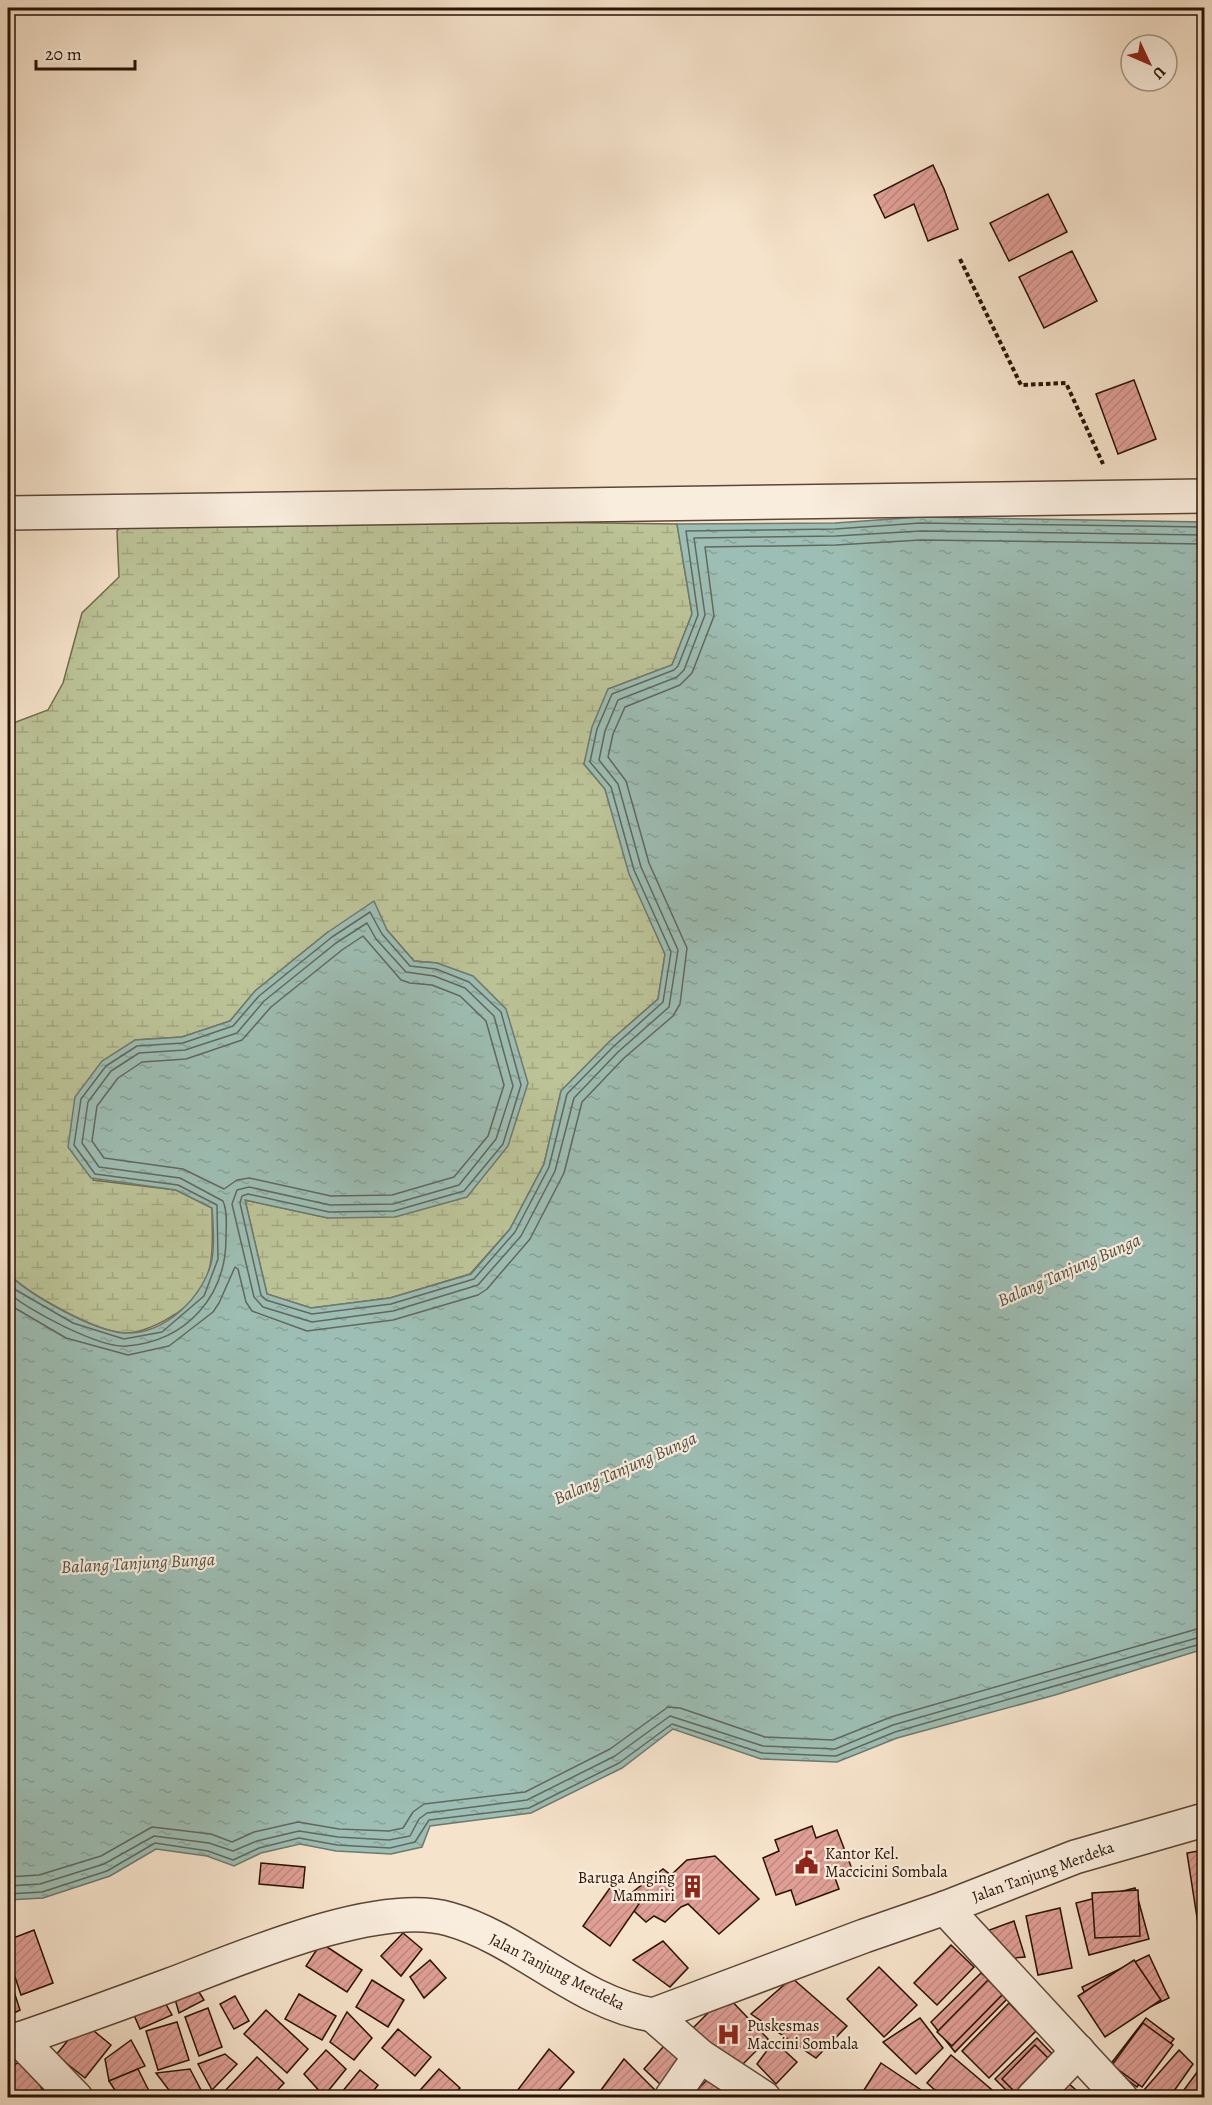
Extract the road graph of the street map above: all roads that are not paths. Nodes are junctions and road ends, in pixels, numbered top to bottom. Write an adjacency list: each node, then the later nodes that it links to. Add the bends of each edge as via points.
1 (1204, 496): 2 (street)
2 (8, 513)
3 (1204, 1820): 4 (street, Jalan Tanjung Merdeka, via 1075,1857)
4 (945, 1908): 5 (street, Jalan Tanjung Merdeka); 7 (street)
5 (653, 2015): 6 (street, Jalan Tanjung Merdeka, via 612,2002 449,1919 417,1913 376,1917 255,1951); 8 (street)
6 (13, 2041): 9 (street)
7 (1078, 2051): 12 (street); 13 (street)
8 (700, 2056): 10 (street); 11 (street)
9 (76, 2097)
10 (671, 2097)
11 (764, 2097)
12 (1033, 2097)
13 (1121, 2097)

